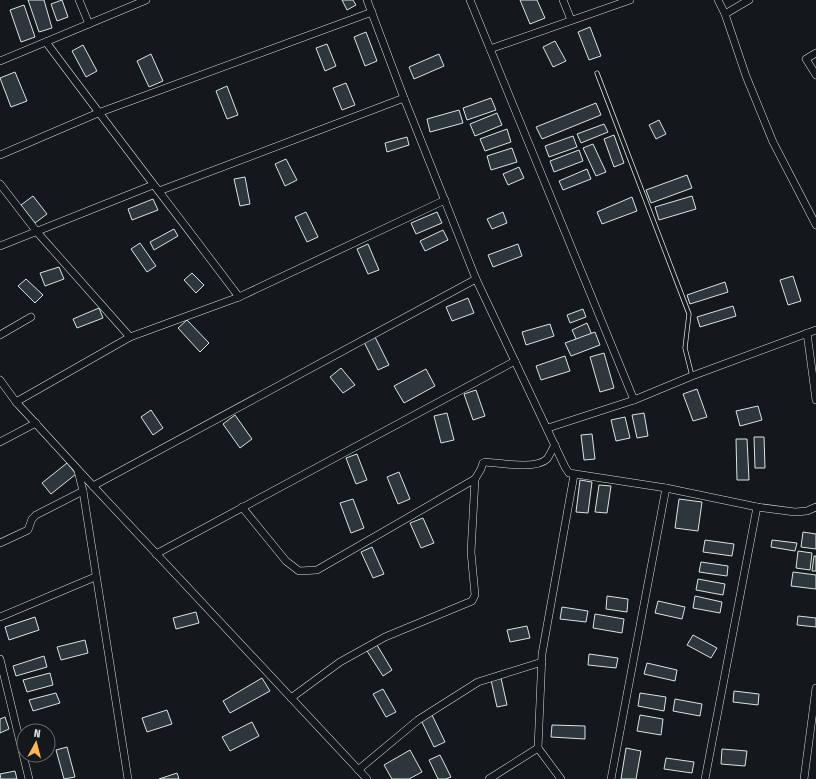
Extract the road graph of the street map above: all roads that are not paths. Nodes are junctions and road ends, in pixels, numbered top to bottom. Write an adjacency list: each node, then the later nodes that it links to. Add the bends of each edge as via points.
1 (79, 0): 12 (street)
2 (146, 0): 12 (street)
3 (367, 0): 9 (street)
4 (470, 0): 14 (street)
5 (563, 0): 11 (street)
6 (630, 0): 11 (street)
7 (718, 0): 10 (street)
8 (749, 0): 10 (street)
9 (372, 12): 19 (street); 20 (street)
10 (725, 14): 26 (street, via 746,76 774,142)
11 (571, 20): 14 (street)
12 (89, 24): 13 (street)
13 (46, 42): 16 (street); 20 (street)
14 (490, 49): 39 (street)
15 (816, 53): 18 (street, via 806,60)
16 (0, 61)
17 (597, 73): 37 (lane, via 689,314 685,348)
18 (816, 75)
19 (404, 98): 24 (street); 25 (street)
20 (98, 113): 21 (street); 23 (street)
21 (0, 155)
22 (0, 184): 27 (street)
23 (153, 185): 24 (street); 27 (street)
24 (159, 191): 30 (street)
25 (445, 200): 29 (street); 30 (street)
26 (816, 225)
27 (37, 232): 28 (street); 35 (street)
28 (0, 246)
29 (476, 279): 36 (street); 49 (street)
30 (239, 297): 35 (street)
31 (31, 317): 34 (street)
32 (816, 330): 33 (street)
33 (807, 333): 37 (street); 40 (street)
34 (0, 335)
35 (130, 337): 41 (street)
36 (515, 361): 43 (street); 52 (street)
37 (692, 376): 39 (street)
38 (0, 380): 41 (street)
39 (634, 400): 43 (street)
40 (816, 400)
41 (16, 402): 42 (street)
42 (36, 423): 44 (street); 46 (street)
43 (548, 428): 45 (street)
44 (0, 442)
45 (555, 445): 47 (street, via 565,467); 48 (street, via 546,459 537,464 484,462)
46 (78, 470): 49 (street); 51 (street)
47 (574, 475): 50 (street); 60 (street)
48 (474, 479): 52 (street, via 316,570 299,571 286,561); 62 (street, via 470,552 475,595 472,601 385,637 340,662)
49 (93, 486): 56 (street)
50 (666, 488): 53 (street); 70 (street)
51 (83, 491): 55 (street, via 36,515 28,530); 57 (street)
52 (242, 507): 56 (street)
53 (757, 507): 54 (street, via 807,512); 71 (street)
54 (816, 507)
55 (0, 543)
56 (156, 554): 62 (street)
57 (96, 577): 58 (street); 67 (street)
58 (0, 617)
59 (0, 659): 66 (street)
60 (542, 662): 63 (street); 64 (street, via 478,682 418,720)
61 (816, 688): 72 (street)
62 (291, 698): 64 (street)
63 (538, 748): 68 (street); 69 (street)
64 (358, 770): 65 (street)
65 (365, 778)
66 (29, 779)
67 (128, 779)
68 (489, 779)
69 (561, 779)
70 (611, 779)
71 (705, 779)
72 (804, 779)

